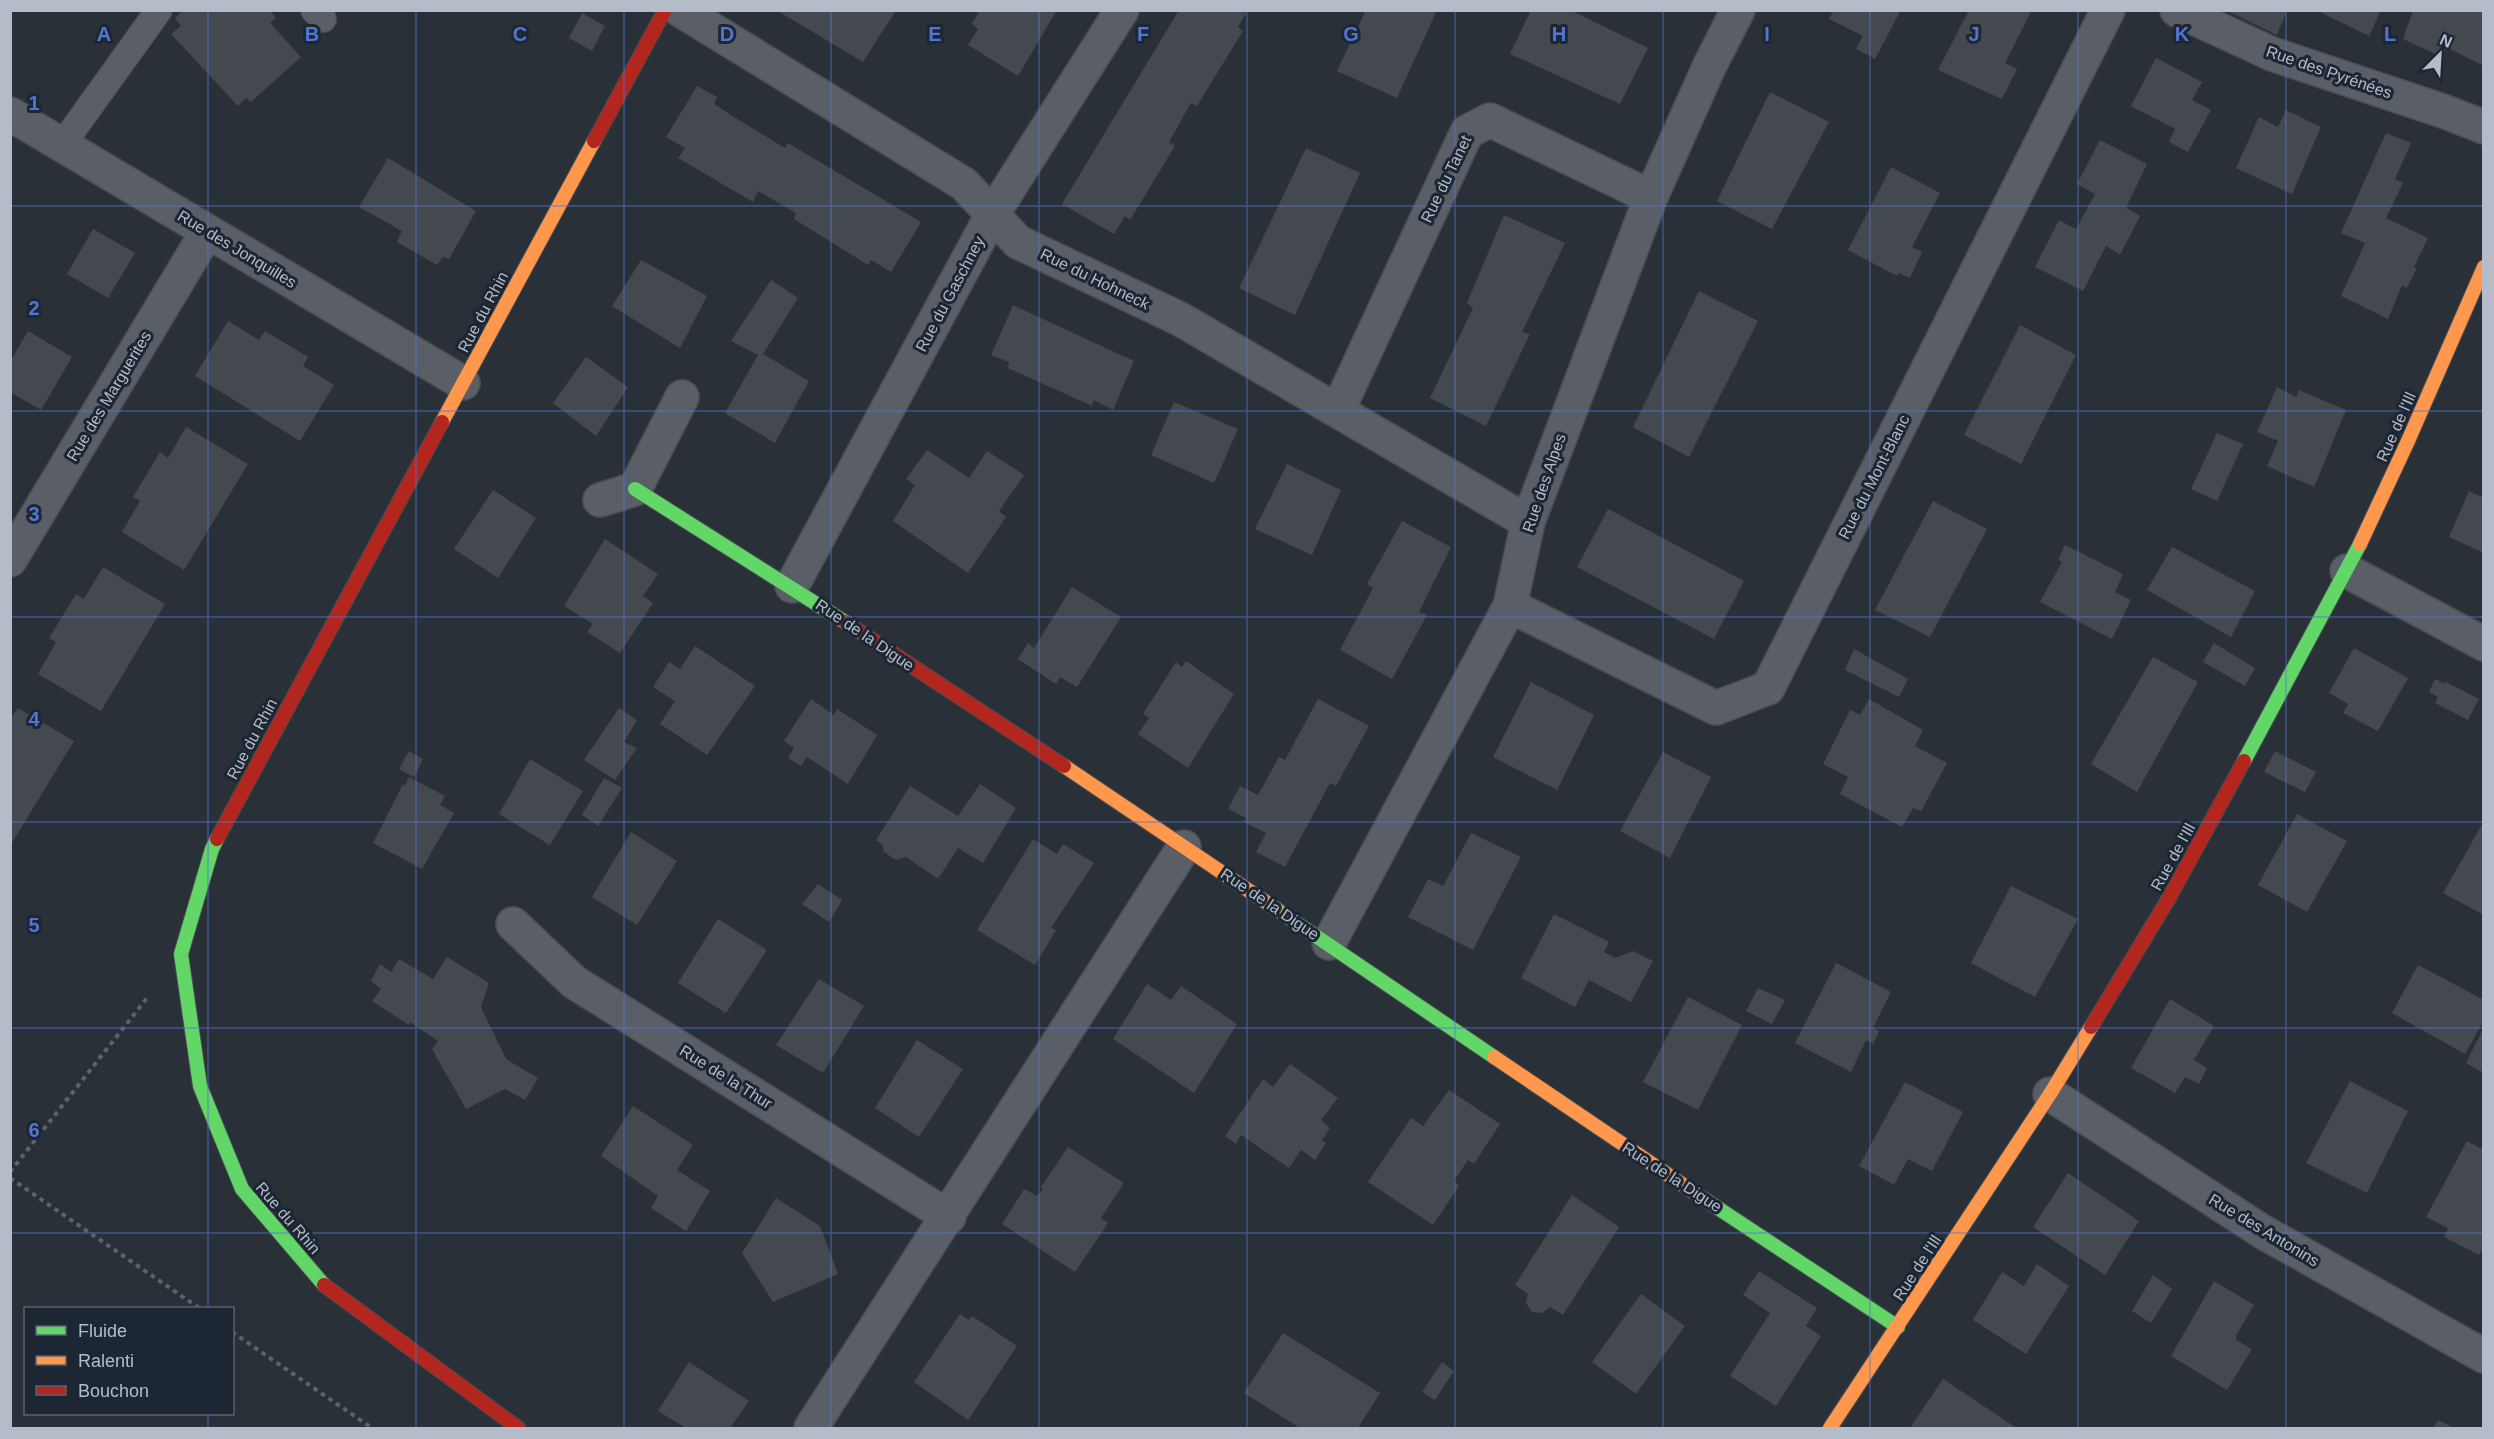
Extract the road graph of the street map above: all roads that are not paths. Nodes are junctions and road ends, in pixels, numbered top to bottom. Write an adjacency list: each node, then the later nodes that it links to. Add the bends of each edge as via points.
1 (159, 10): 10 (lane)
2 (665, 10): 15 (street, Rue du Rhin)
3 (680, 10): 12 (street, Rue du Hohneck, via 964,184)
4 (1122, 10): 12 (street, Rue du Gaschney)
5 (1738, 10): 11 (street, Rue des Alpes)
6 (2108, 10): 24 (street, Rue du Mont-Blanc, via 1768,688 1716,708)
7 (2176, 10): 9 (street, Rue des Pyrénées, via 2272,54)
8 (10, 114): 10 (street, Rue des Jonquilles)
9 (2484, 127)
10 (62, 145): 13 (street, Rue des Jonquilles)
11 (1651, 196): 17 (street, Rue du Tanet, via 1490,120 1467,132); 20 (street, Rue des Alpes)
12 (992, 215): 17 (street, Rue du Hohneck, via 1018,242 1180,319); 23 (street, Rue du Gaschney)
13 (207, 232): 15 (street, Rue des Jonquilles); 21 (street, Rue des Marguerites)
14 (2484, 267): 22 (street, Rue de l'Ill)
15 (464, 383): 33 (street, Rue du Rhin, via 212,849 181,954 200,1086 242,1190 324,1285)
16 (682, 398): 18 (street)
17 (1338, 410): 20 (street, Rue du Hohneck)
18 (635, 489): 19 (street); 23 (street, Rue de la Digue)
19 (600, 500)
20 (1528, 522): 24 (street, Rue des Alpes)
21 (10, 560)
22 (2348, 571): 25 (street); 29 (street, Rue de l'Ill, via 2169,898)
23 (792, 586): 26 (street, Rue de la Digue)
24 (1510, 606): 28 (street, Rue des Alpes)
25 (2484, 644)
26 (1184, 847): 28 (street, Rue de la Digue); 30 (street)
27 (513, 924): 30 (street, Rue de la Thur, via 574,982)
28 (1329, 943): 31 (street, Rue de la Digue, via 1583,1119)
29 (2050, 1094): 31 (street, Rue de l'Ill); 32 (street, Rue des Antonins, via 2263,1232)
30 (948, 1216): 34 (street)
31 (1898, 1327): 35 (street, Rue de l'Ill)
32 (2484, 1356)
33 (518, 1428)
34 (811, 1428)
35 (1830, 1428)

